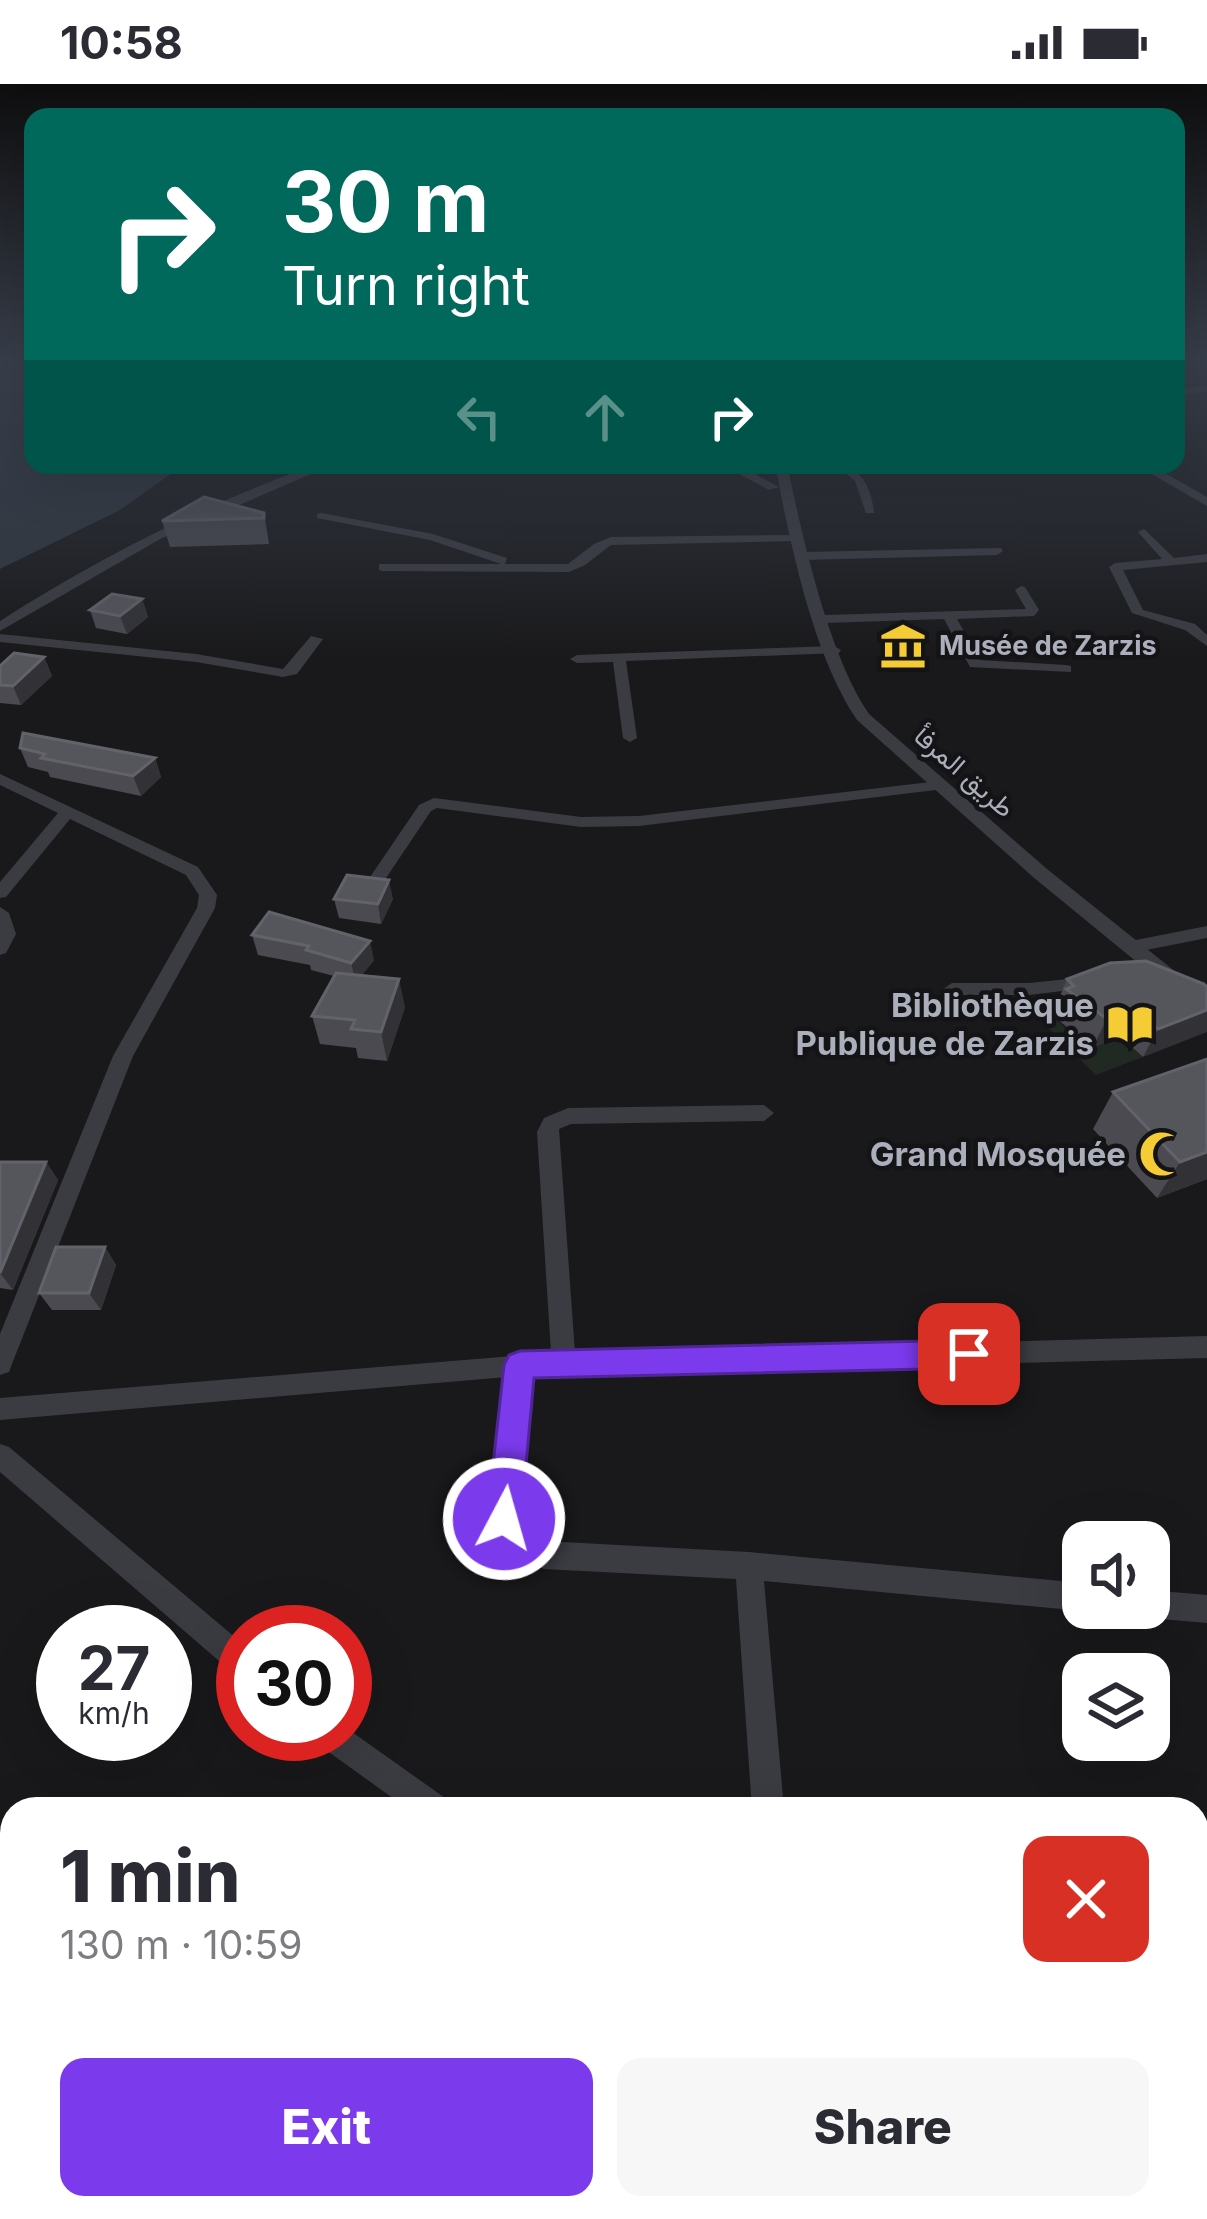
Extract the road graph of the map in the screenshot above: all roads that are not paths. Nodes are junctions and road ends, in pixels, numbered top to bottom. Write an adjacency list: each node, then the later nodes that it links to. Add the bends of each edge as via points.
1 (302, 474): 22 (street, via 127,548)
2 (746, 474): 7 (street)
3 (776, 474): 7 (street)
4 (779, 474): 9 (street, طريق المرفأ)
5 (852, 474): 10 (street)
6 (1158, 474): 8 (street)
7 (773, 488): 9 (street)
8 (1206, 501)
9 (788, 505): 13 (street, طريق المرفأ)
10 (870, 511)
11 (321, 517): 18 (street, via 433,537)
12 (1144, 532): 16 (street)
13 (799, 547): 14 (street); 18 (street, via 611,541 577,567); 21 (street, طريق المرفأ)
14 (997, 551)
15 (1207, 558): 16 (street)
16 (1170, 561): 25 (street, via 1120,563 1116,574 1138,614 1197,630)
17 (383, 567): 18 (street)
18 (521, 567)
19 (1021, 590): 20 (street, via 1029,613)
20 (949, 616): 21 (street); 29 (street, via 974,664)
21 (825, 620): 26 (street, طريق المرفأ)
22 (0, 627)
23 (0, 638): 24 (street, via 283,673)
24 (316, 639)
25 (1207, 642)
26 (834, 650): 27 (street); 32 (street, طريق المرفأ, via 844,689 863,717)
27 (619, 658): 28 (street); 30 (street)
28 (578, 659)
29 (1066, 670)
30 (630, 738)
31 (0, 779): 33 (street)
32 (939, 786): 34 (street, via 639,821 434,802); 38 (street, طريق المرفأ)
33 (67, 812): 35 (street); 47 (street, via 192,871 208,895 124,1056)
34 (374, 883)
35 (0, 893)
36 (0, 913): 39 (street, via 7,934)
37 (1207, 932): 38 (street)
38 (1131, 947): 40 (street, طريق المرفأ)
39 (0, 949)
40 (1166, 975): 41 (street); 44 (street, طريق المرفأ)
41 (1142, 977)
42 (1119, 980): 43 (street)
43 (952, 988)
44 (1207, 1008)
45 (764, 1113): 48 (street, via 568,1116 551,1124)
46 (1207, 1347): 48 (street)
47 (0, 1364)
48 (564, 1364): 49 (street)
49 (520, 1365): 50 (street); 52 (street, via 504,1519 522,1547 544,1555)
50 (0, 1409)
51 (0, 1456): 56 (street)
52 (749, 1566): 53 (street); 59 (street)
53 (1062, 1595)
54 (1170, 1606): 55 (street)
55 (1207, 1609)
56 (216, 1640)
57 (367, 1761): 58 (street)
58 (417, 1797)
59 (767, 1797)

